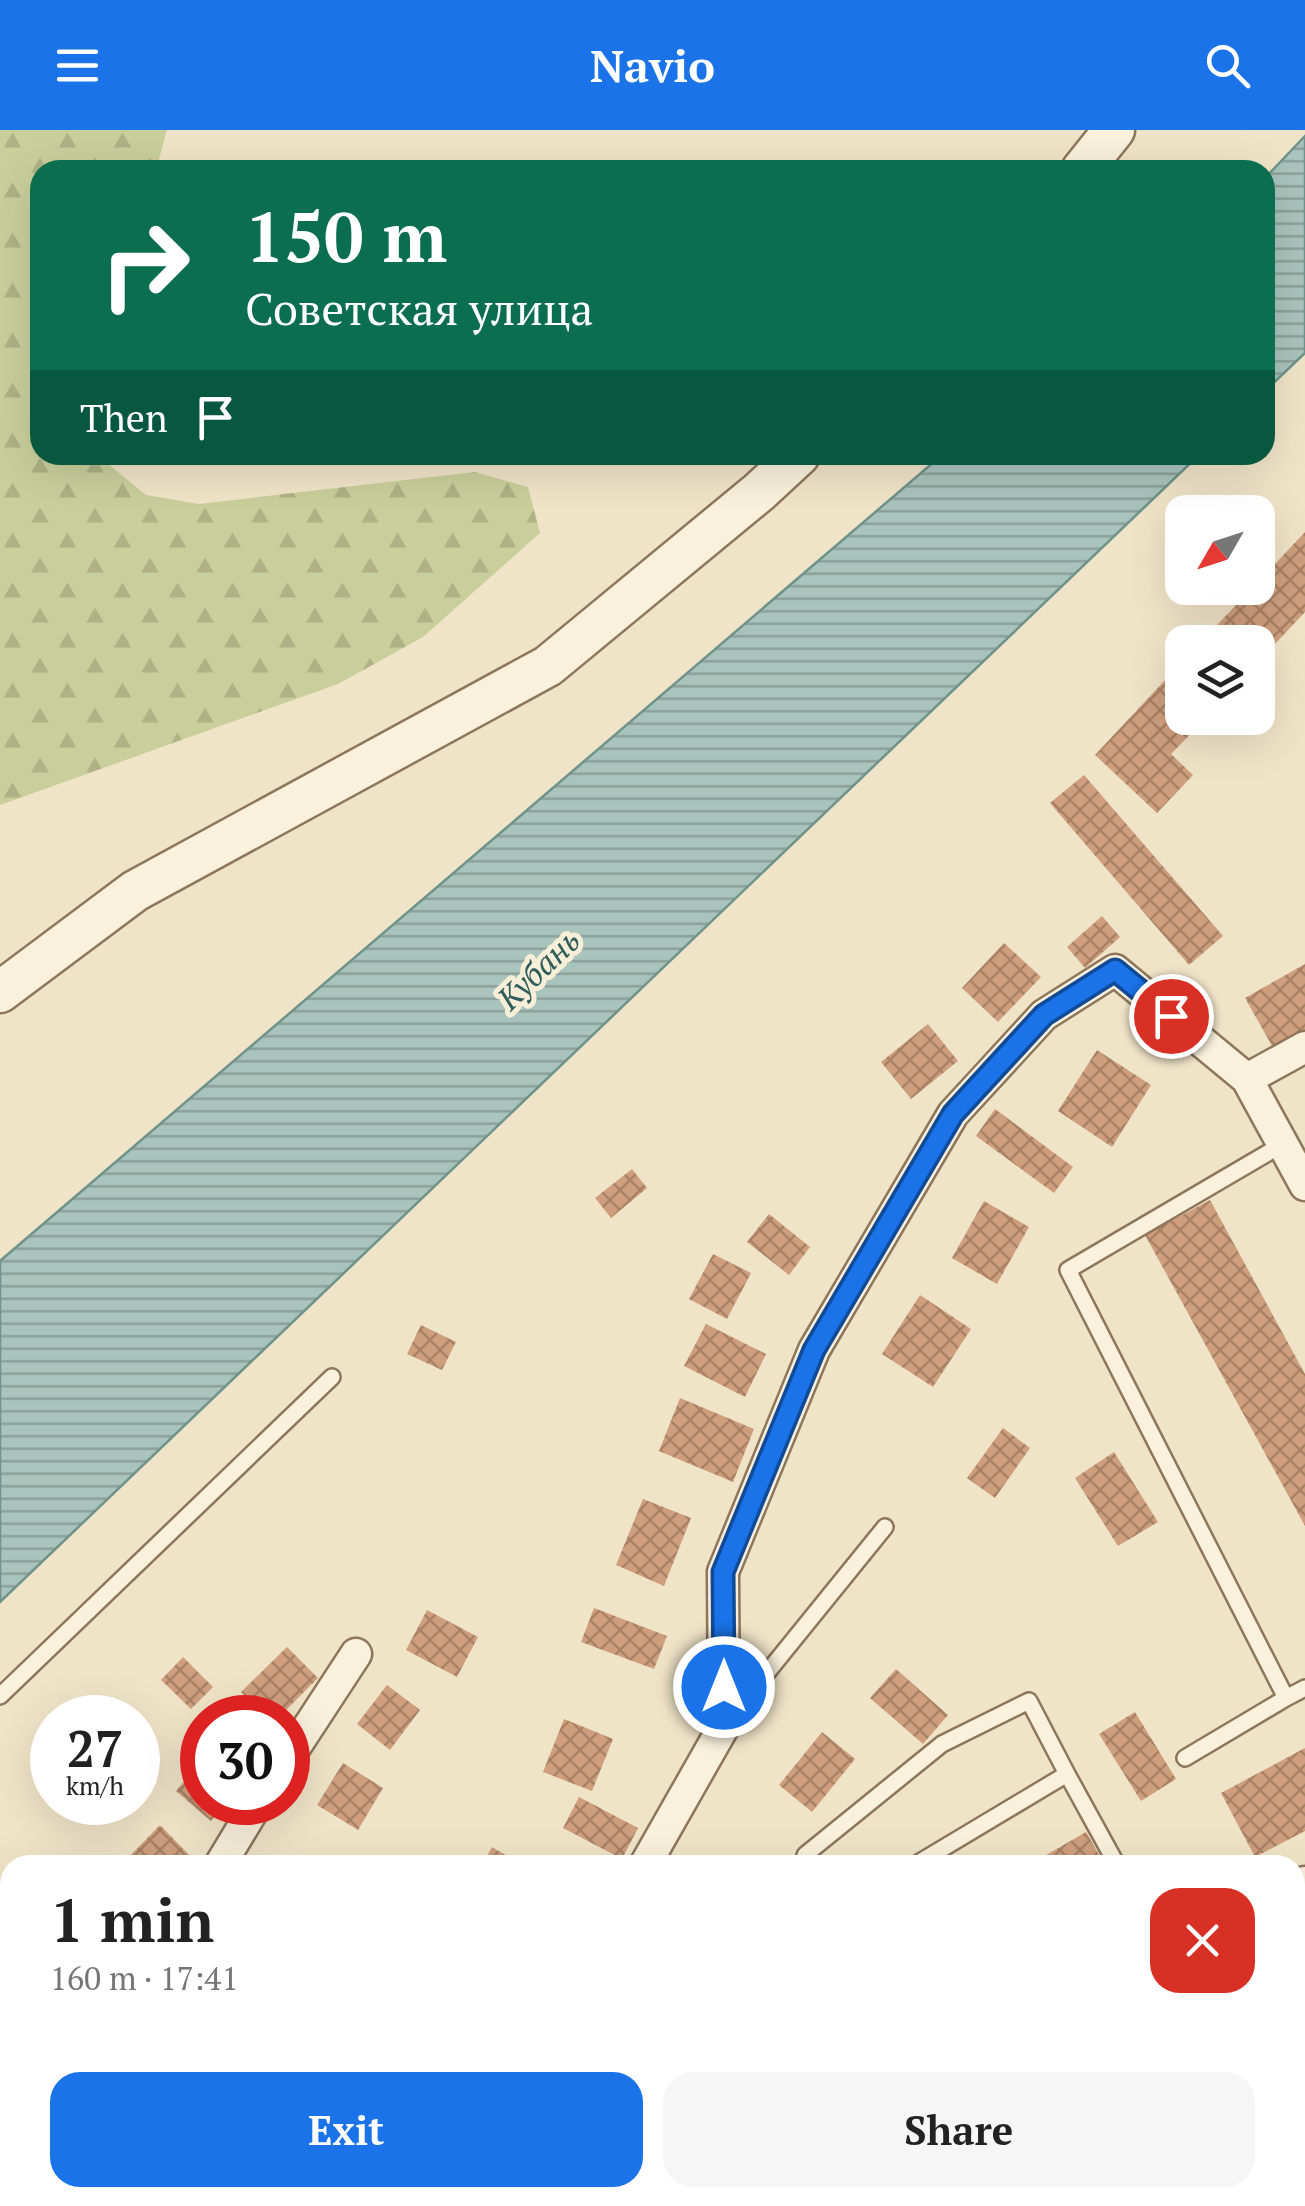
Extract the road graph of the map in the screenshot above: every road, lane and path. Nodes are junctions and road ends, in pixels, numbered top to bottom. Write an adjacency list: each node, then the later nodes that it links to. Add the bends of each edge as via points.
1 (1114, 130): 2 (street)
2 (1090, 160)
3 (787, 465): 4 (street, via 548,666 136,892)
4 (0, 992)
5 (1305, 1047): 6 (street)
6 (1247, 1079): 7 (street); 16 (street, via 1115,970 1044,1015 953,1114 814,1350 723,1572)
7 (1283, 1144): 8 (street); 14 (lane, via 1068,1270)
8 (1305, 1185)
9 (332, 1377): 13 (lane)
10 (886, 1527): 16 (lane)
11 (356, 1654): 15 (street)
12 (1305, 1688): 14 (lane)
13 (0, 1696)
14 (1286, 1698): 17 (lane)
15 (310, 1724)
16 (724, 1726): 21 (street)
17 (1185, 1758)
18 (1067, 1774): 22 (lane, via 1029,1700 942,1744); 23 (lane); 24 (lane)
19 (244, 1825): 20 (street)
20 (226, 1855)
21 (652, 1855)
22 (805, 1855)
23 (932, 1855)
24 (1112, 1855)

